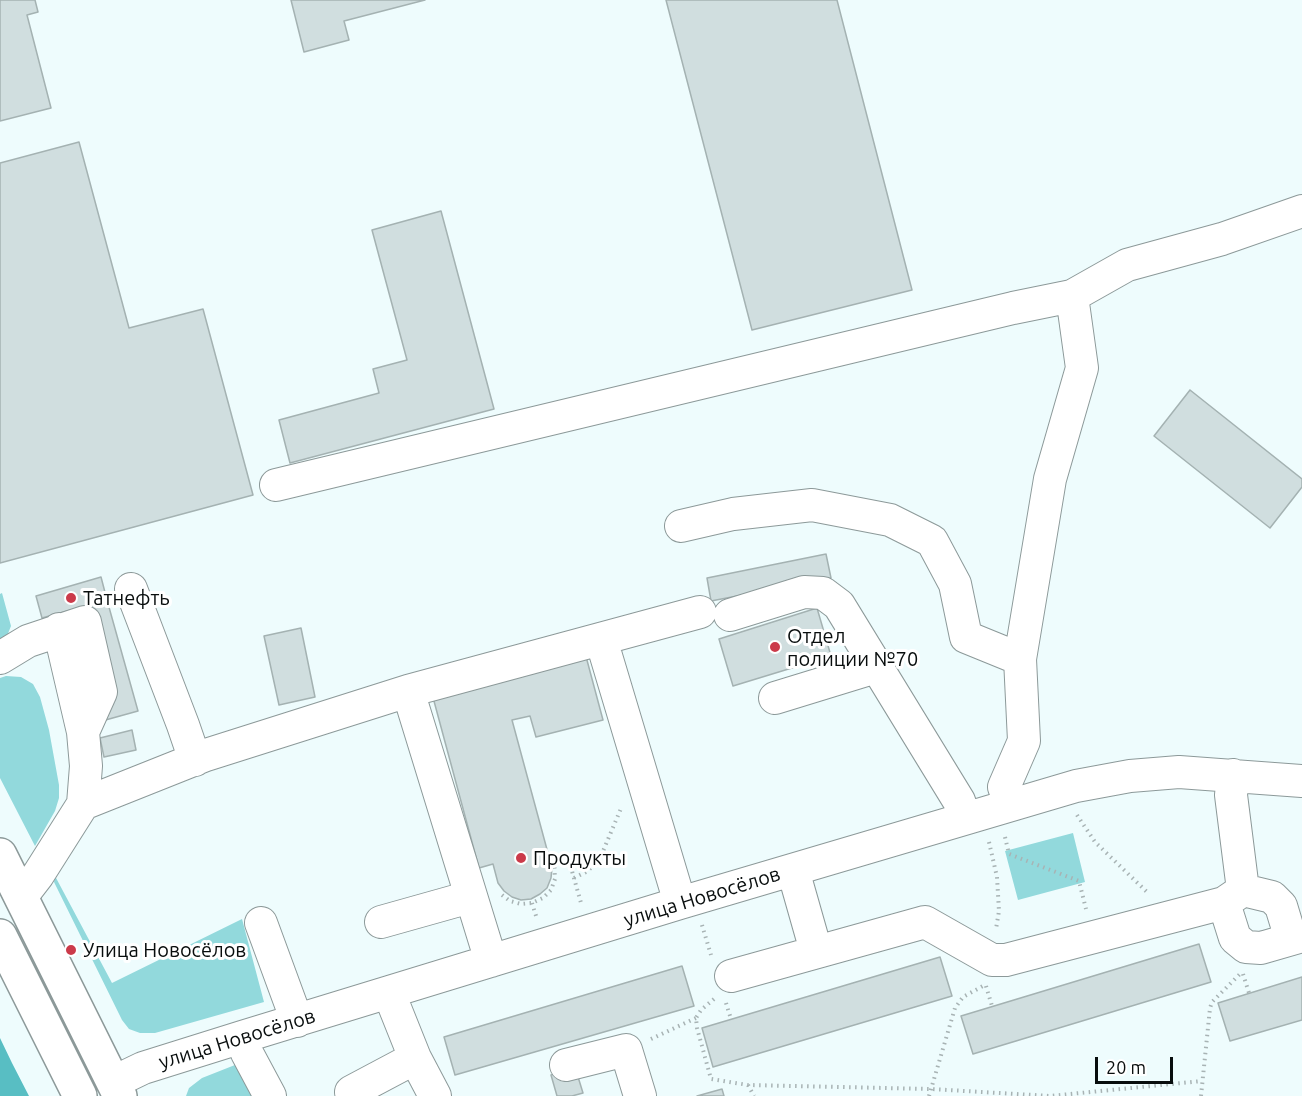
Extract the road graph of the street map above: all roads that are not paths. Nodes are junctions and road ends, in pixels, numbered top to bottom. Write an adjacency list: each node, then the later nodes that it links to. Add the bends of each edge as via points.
1 (1302, 211): 2 (street, via 1222,239 1127,265)
2 (1072, 296): 3 (street); 8 (street, via 1082,368 1050,479)
3 (276, 485)
4 (681, 526): 8 (street, via 733,514 812,505 890,520 932,541 955,584 966,637)
5 (131, 589): 12 (street)
6 (601, 639): 9 (street, via 804,592 823,593 839,605); 10 (street); 23 (street)
7 (0, 658): 15 (street, via 28,641 59,630 83,732)
8 (1020, 659): 16 (street, via 1024,741 1004,787)
9 (876, 667): 11 (street); 17 (street)
10 (408, 691): 12 (street); 20 (street)
11 (775, 698)
12 (195, 760): 15 (street)
13 (1233, 775): 14 (street, улица Новосёлов); 16 (street, улица Новосёлов, via 1179,772 1130,776 1076,786); 21 (street)
14 (1302, 781)
15 (83, 804): 22 (street)
16 (1006, 816): 17 (street, улица Новосёлов)
17 (976, 825): 19 (street, улица Новосёлов)
18 (0, 855): 22 (main road)
19 (793, 870): 23 (street, улица Новосёлов); 28 (street)
20 (485, 896): 24 (street); 29 (street)
21 (1234, 896): 27 (street, via 1272,897 1281,906); 27 (street, via 1235,938 1246,948); 28 (street, via 1006,960 989,972 925,922)
22 (21, 897): 36 (main road)
23 (680, 903): 29 (street, улица Новосёлов)
24 (381, 922)
25 (261, 923): 32 (street)
26 (0, 936): 37 (main road)
27 (1296, 938)
28 (816, 951): 30 (street)
29 (491, 961): 31 (street, улица Новосёлов)
30 (723, 987)
31 (389, 993): 32 (street, улица Новосёлов); 34 (street)
32 (297, 1021): 33 (street, улица Новосёлов)
33 (242, 1037): 36 (street, улица Новосёлов, via 143,1068); 38 (street)
34 (415, 1058): 39 (street, via 351,1092); 40 (street)
35 (566, 1065): 41 (street, via 626,1050)
36 (117, 1089)
37 (80, 1096)
38 (270, 1096)
39 (354, 1096)
40 (435, 1096)
41 (640, 1096)

